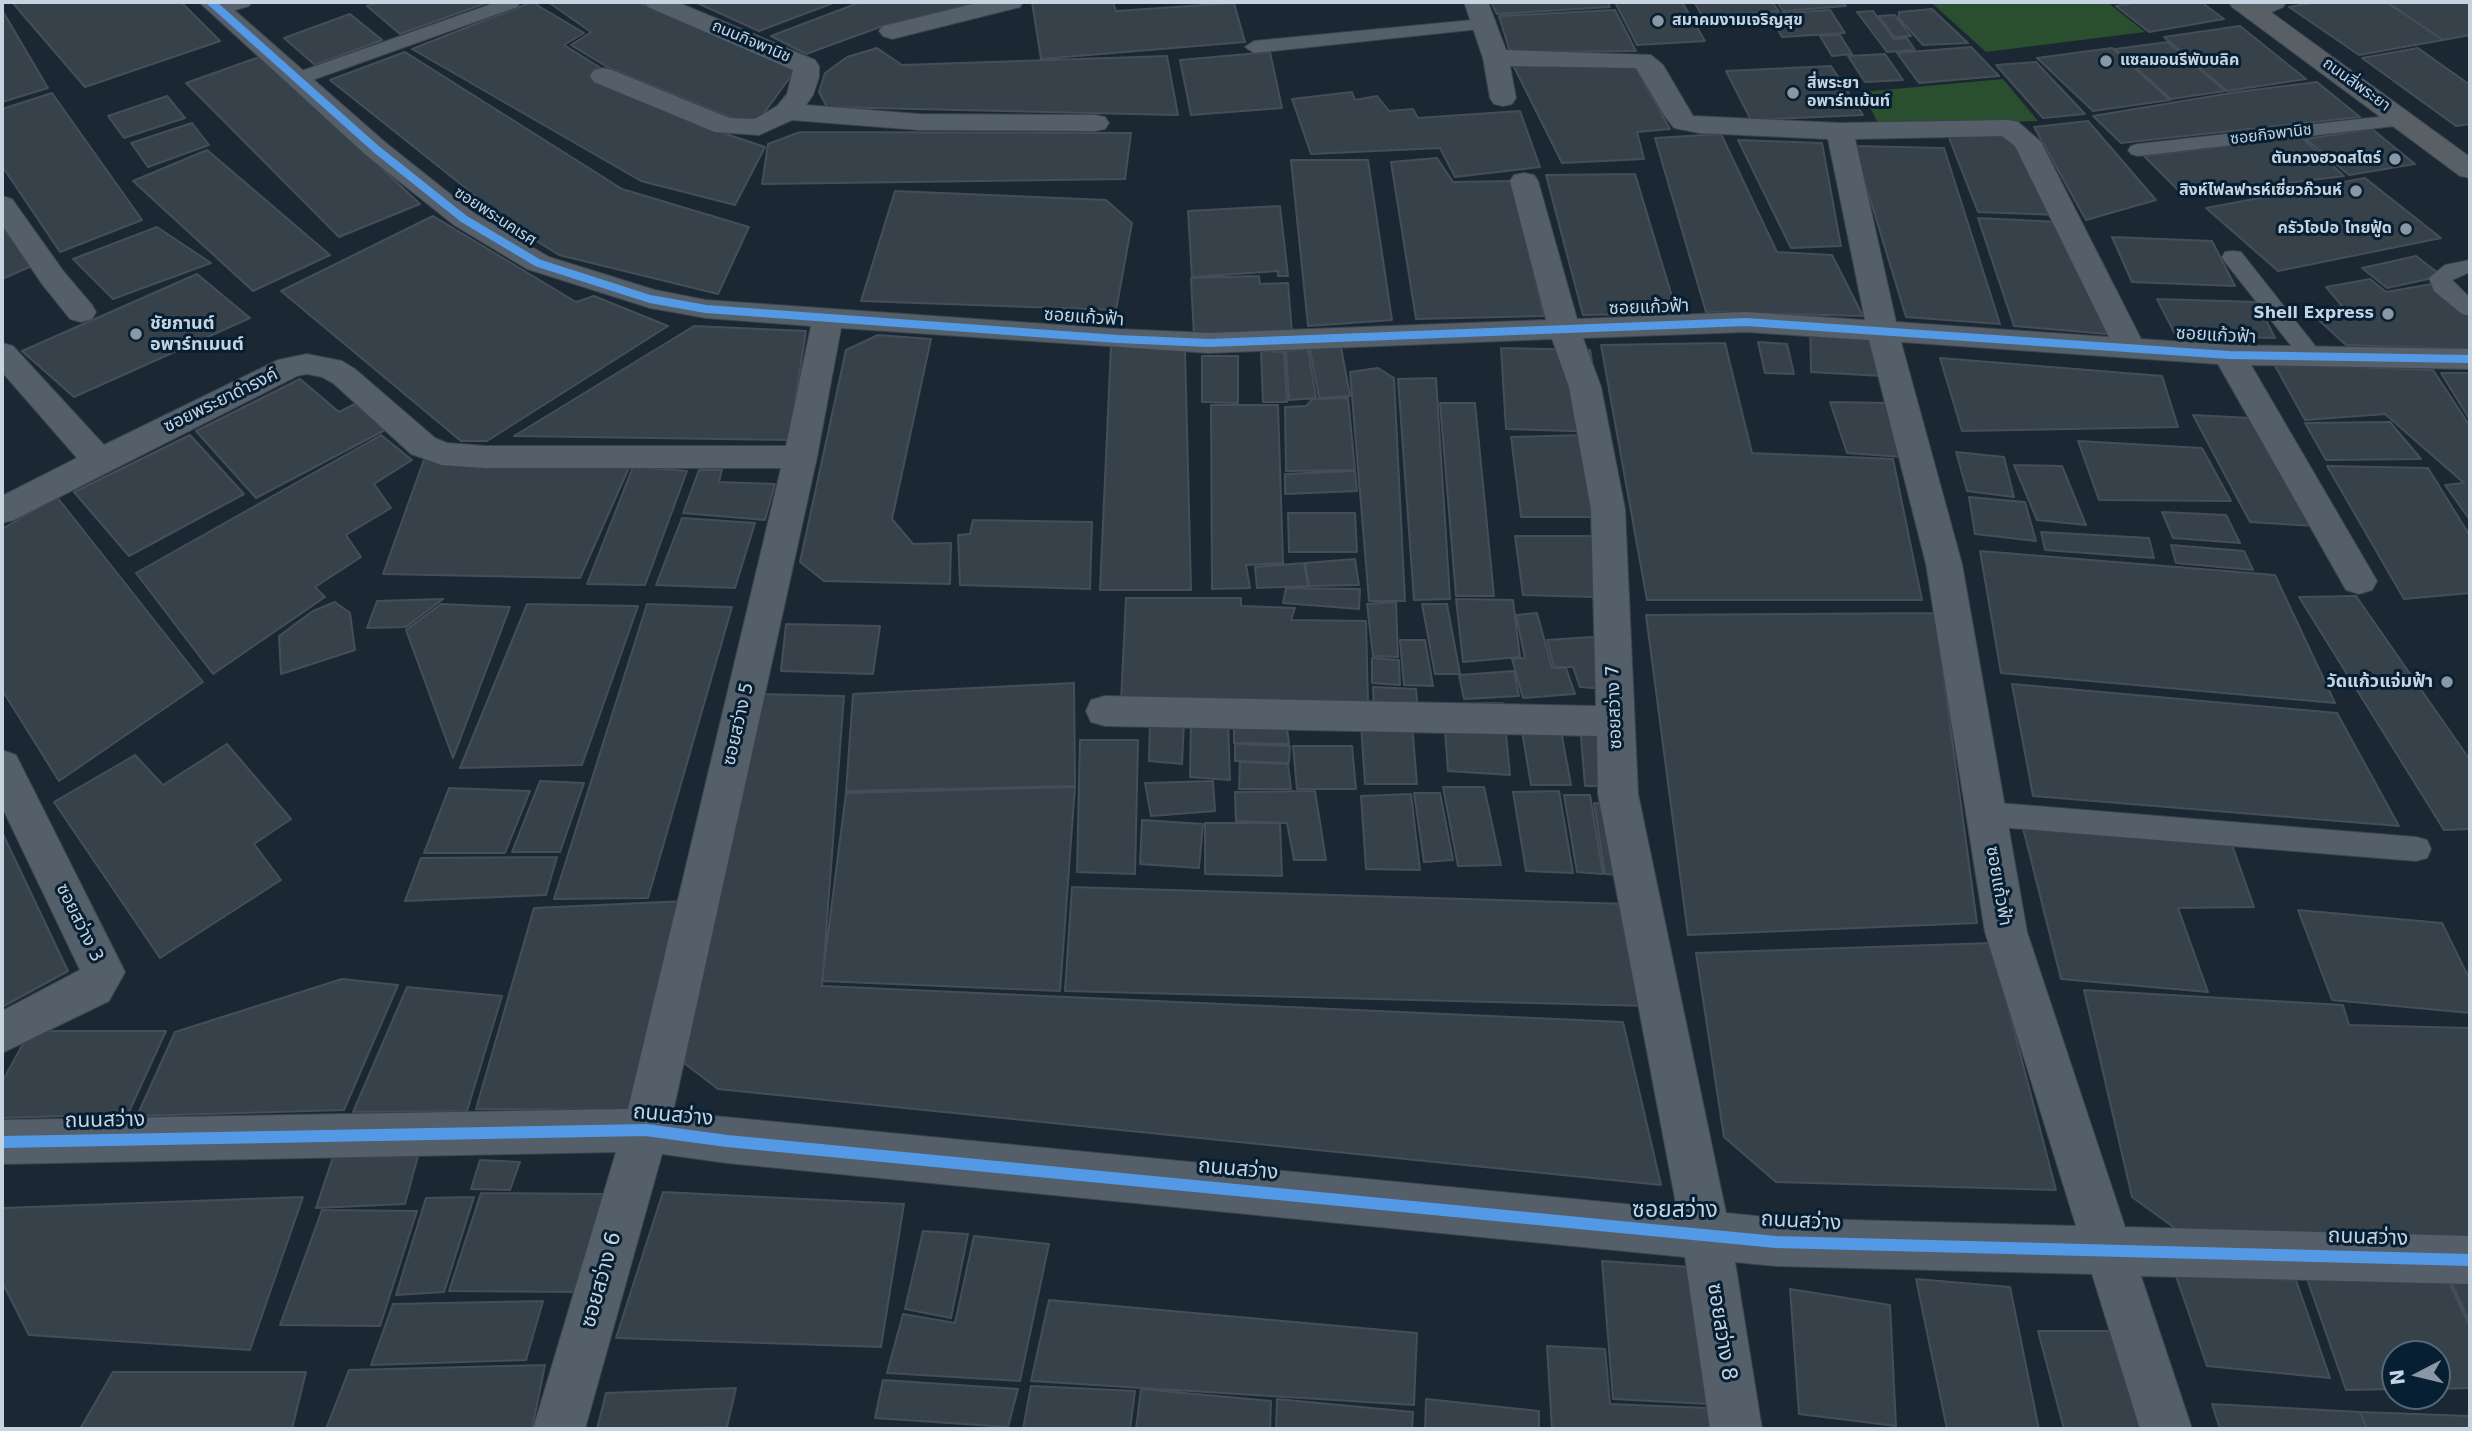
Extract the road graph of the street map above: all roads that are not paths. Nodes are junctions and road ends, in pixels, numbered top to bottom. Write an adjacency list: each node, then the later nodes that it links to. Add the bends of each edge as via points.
1 (657, 2): 13 (street, ถนนกิจพานิช, via 806,66 800,95)
2 (1011, 2): 7 (street)
3 (510, 3): 11 (lane)
4 (224, 4): 11 (street, ซอยพระนคเรศ)
5 (2256, 5): 14 (main road, ถนนสี่พระยา)
6 (1479, 13): 8 (lane); 9 (street)
7 (892, 31)
8 (1254, 47)
9 (1496, 58): 12 (street); 16 (street, via 1642,60 1650,65 1684,122)
10 (603, 76): 13 (street, via 725,126 759,127)
11 (297, 79): 25 (street, ซอยพระนคเรศ, via 464,219 538,262 650,299 706,309)
12 (1503, 98)
13 (787, 112): 15 (street, via 919,122)
14 (2405, 120): 17 (lane, ซอยกิจพานิช); 18 (main road, ถนนสี่พระยา)
15 (1095, 123)
16 (1840, 131): 27 (street, ซอยแก้วฟ้า); 28 (street, via 2008,128 2018,133 2027,142)
17 (2138, 150)
18 (2470, 170)
19 (1524, 181): 26 (street, ซอยสว่าง 7)
20 (2, 205): 24 (street)
21 (2234, 257): 31 (lane)
22 (2467, 270): 23 (lane, via 2440,278 2442,286)
23 (2470, 309)
24 (81, 312)
25 (828, 317): 26 (street, ซอยแก้วฟ้า, via 1209,343); 33 (street, ซอยสว่าง 5)
26 (1564, 328): 27 (street, ซอยแก้วฟ้า, via 1746,322); 38 (street, ซอยสว่าง 7, via 1585,387 1608,509)
27 (1882, 330): 28 (street, ซอยแก้วฟ้า); 40 (street, ซอยแก้วฟ้า, via 1944,564)
28 (2130, 348): 30 (street, ซอยแก้วฟ้า)
29 (2, 353): 34 (street)
30 (2229, 355): 31 (street, ซอยแก้วฟ้า); 36 (street)
31 (2312, 357): 32 (street, ซอยแก้วฟ้า)
32 (2470, 359)
33 (800, 457): 34 (street, ซอยพระยาดำรงค์, via 442,454 423,446 344,376 331,368 307,364 289,367); 43 (street, ซอยสว่าง 5)
34 (99, 461): 35 (street)
35 (2, 511)
36 (2359, 581)
37 (1105, 711): 38 (street)
38 (1615, 721): 45 (street, ซอยสว่าง 7, via 1618,794)
39 (2, 766): 42 (street, ซอยสว่าง 3, via 103,972 94,987)
40 (1986, 814): 41 (lane); 46 (street, ซอยแก้วฟ้า, via 2006,932)
41 (2416, 849)
42 (2, 1033)
43 (646, 1130): 44 (street, ถนนสว่าง); 45 (street, ถนนสว่าง); 48 (street, ซอยสว่าง 6)
44 (2, 1142)
45 (1706, 1234): 46 (street, ถนนสว่าง, via 1776,1242); 49 (street, ซอยสว่าง 8)
46 (2108, 1250): 47 (street, ถนนสว่าง); 50 (street, ซอยแก้วฟ้า)
47 (2470, 1260)
48 (559, 1429)
49 (1736, 1429)
50 (2166, 1429)

